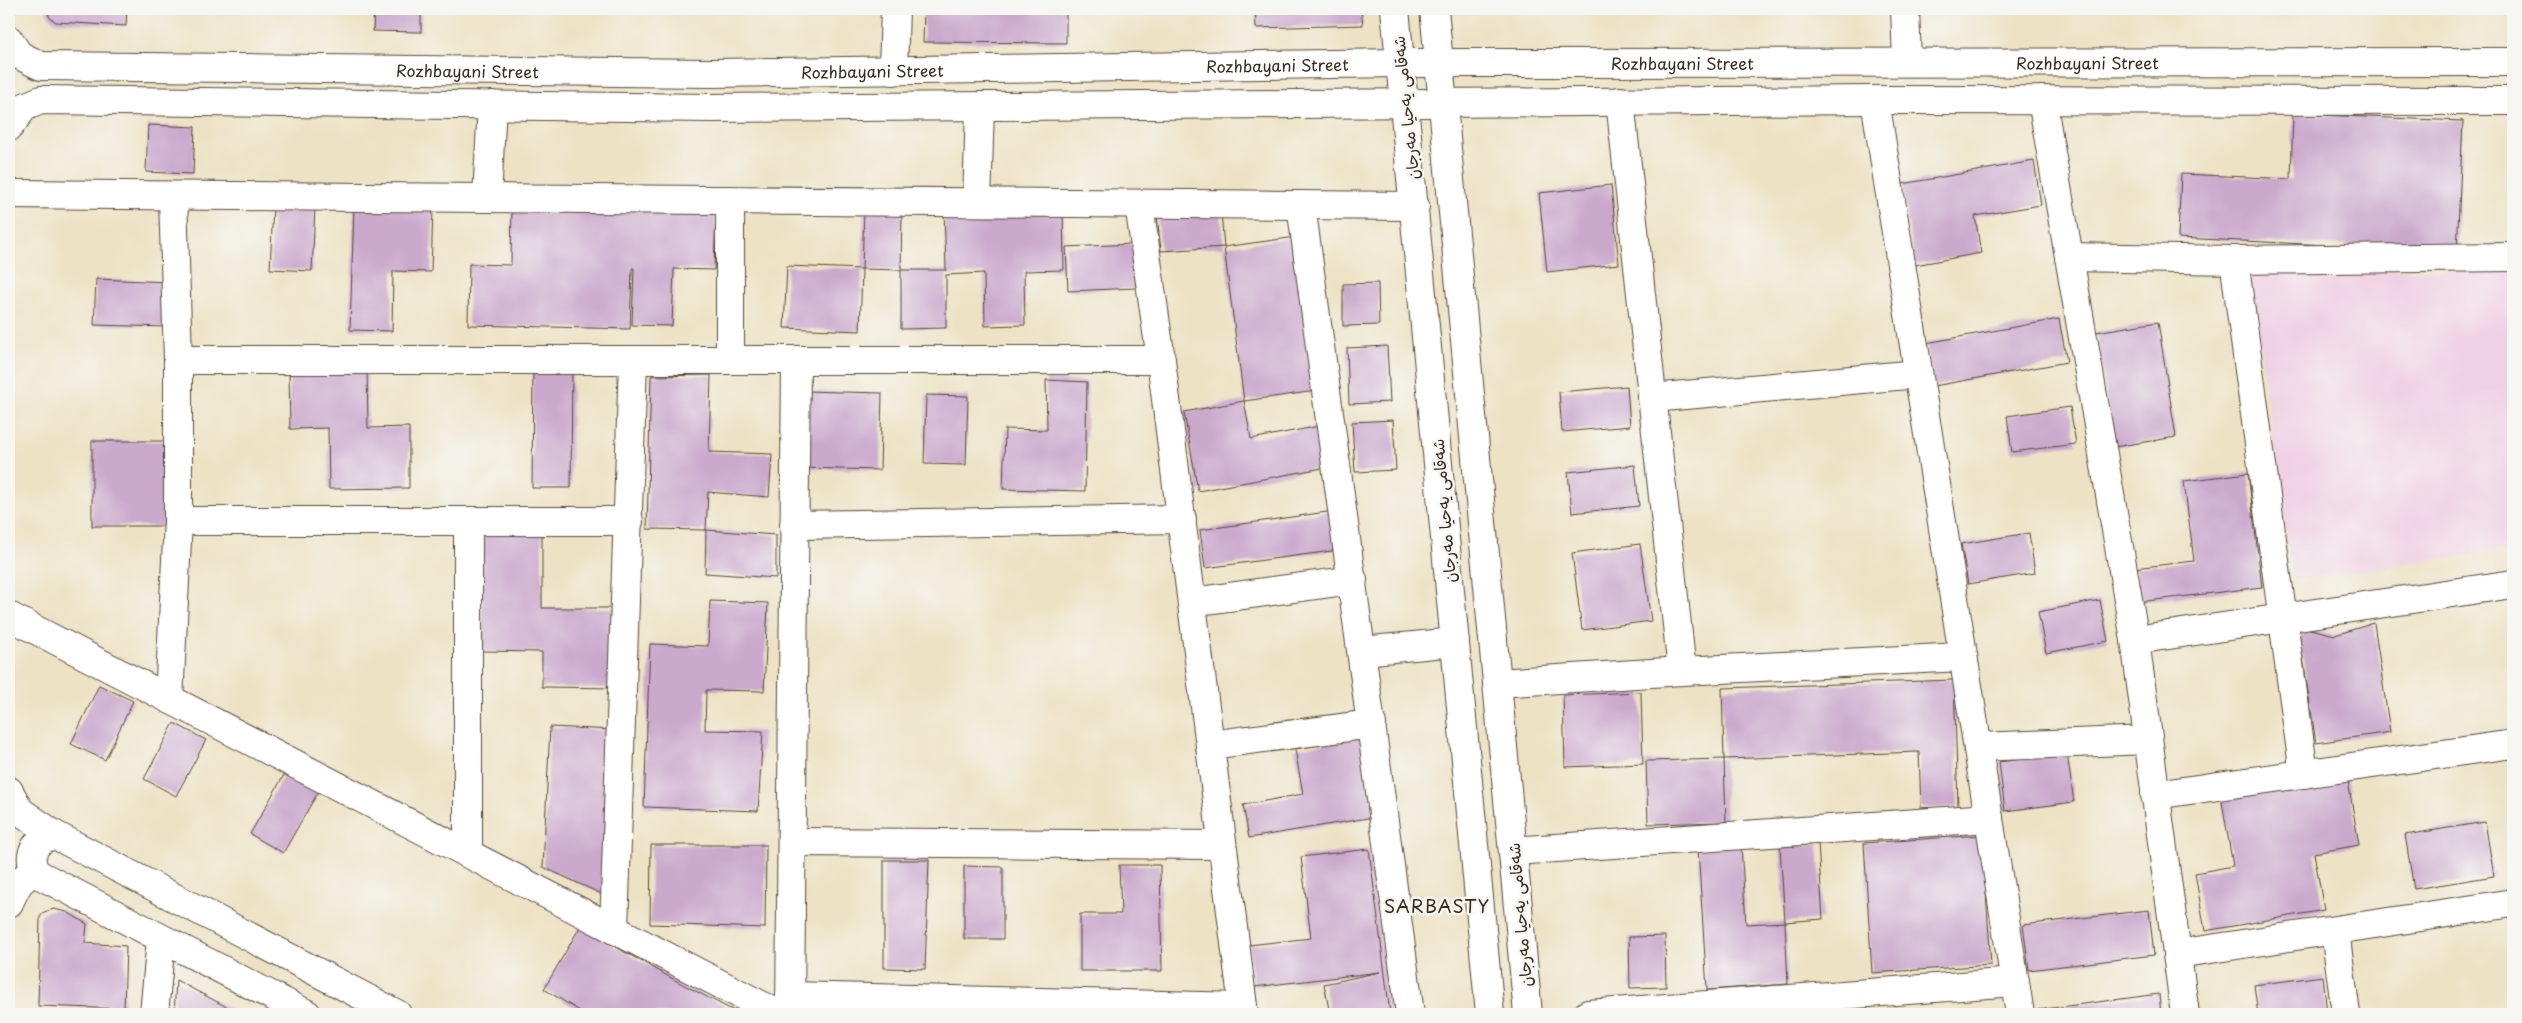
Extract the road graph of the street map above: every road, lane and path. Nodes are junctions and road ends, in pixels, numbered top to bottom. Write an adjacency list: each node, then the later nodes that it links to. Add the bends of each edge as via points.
1 (895, 9): 12 (street)
2 (1395, 9): 9 (street, شەقامی یەحیا مەرجان)
3 (1434, 9): 10 (street, شەقامی یەحیا مەرجان)
4 (1905, 9): 6 (street)
5 (9, 40): 11 (street, via 19,55)
6 (1907, 62): 7 (street, Rozhbayani Street); 10 (street, Rozhbayani Street)
7 (2128, 62): 8 (street, Rozhbayani Street); 18 (street)
8 (2513, 62)
9 (1400, 63): 10 (street, Rozhbayani Street); 12 (street, Rozhbayani Street); 21 (street, شەقامی یەحیا مەرجان)
10 (1439, 63): 20 (street, شەقامی یەحیا مەرجان)
11 (41, 66): 13 (street, Rozhbayani Street); 14 (street, via 32,74 30,86)
12 (894, 71): 13 (street, Rozhbayani Street)
13 (710, 73): 23 (street)
14 (41, 100): 22 (street, Rozhbayani Street); 25 (street, via 24,107)
15 (1875, 100): 16 (street, Rozhbayani Street); 17 (street, Rozhbayani Street); 42 (street)
16 (2042, 100): 18 (street, Rozhbayani Street); 34 (street)
17 (1620, 101): 20 (street, Rozhbayani Street); 43 (street)
18 (2129, 101): 19 (street, Rozhbayani Street)
19 (2513, 101)
20 (1443, 103): 21 (street, Rozhbayani Street); 59 (street, شەقامی یەحیا مەرجان)
21 (1404, 104): 24 (street, Rozhbayani Street); 33 (street, شەقامی یەحیا مەرجان)
22 (492, 105): 23 (street, Rozhbayani Street); 28 (street)
23 (711, 108): 24 (street, Rozhbayani Street)
24 (980, 108): 30 (street)
25 (9, 127)
26 (9, 194): 27 (street)
27 (173, 196): 28 (street); 37 (street)
28 (487, 198): 29 (street)
29 (730, 200): 30 (street); 39 (street)
30 (977, 202): 31 (street)
31 (1138, 204): 32 (street); 41 (street)
32 (1301, 205): 33 (street); 49 (street)
33 (1415, 206): 55 (street, شەقامی یەحیا مەرجان)
34 (2069, 257): 36 (street); 54 (street)
35 (2513, 257): 36 (street)
36 (2234, 260): 53 (street)
37 (178, 360): 38 (street); 45 (street)
38 (633, 360): 39 (street); 47 (street)
39 (730, 360): 40 (street)
40 (796, 360): 41 (street); 48 (street)
41 (1161, 360): 44 (street)
42 (1918, 374): 43 (street); 57 (street)
43 (1652, 398): 58 (street)
44 (1182, 519): 48 (street); 51 (street)
45 (178, 521): 46 (street); 60 (street)
46 (468, 521): 47 (street); 76 (street)
47 (629, 521): 80 (street)
48 (794, 525): 73 (street)
49 (1353, 580): 51 (street); 56 (street)
50 (2513, 584): 53 (street)
51 (1192, 602): 64 (street)
52 (9, 616): 60 (street)
53 (2284, 617): 54 (street); 66 (street)
54 (2135, 640): 62 (street)
55 (1455, 642): 56 (street); 68 (street, شەقامی یەحیا مەرجان)
56 (1362, 651): 61 (street)
57 (1963, 657): 58 (street); 65 (street)
58 (1682, 671): 59 (street)
59 (1497, 683): 67 (street, شەقامی یەحیا مەرجان)
60 (169, 699): 76 (street)
61 (1372, 724): 64 (street); 91 (street)
62 (2148, 740): 65 (street); 70 (street)
63 (2513, 744): 66 (street)
64 (1210, 745): 74 (street)
65 (1978, 746): 71 (street)
66 (2304, 774): 70 (street)
67 (1507, 784): 68 (street); 75 (street, شەقامی یەحیا مەرجان)
68 (1469, 786): 92 (street, شەقامی یەحیا مەرجان)
69 (9, 791): 72 (street, via 20,811)
70 (2155, 795): 83 (street)
71 (1989, 818): 75 (street); 84 (street)
72 (55, 835): 77 (street, via 35,845 31,859); 90 (street)
73 (792, 842): 74 (street); 85 (street)
74 (1222, 845): 87 (street)
75 (1513, 852): 93 (street, شەقامی یەحیا مەرجان)
76 (468, 854): 80 (street)
77 (36, 873): 78 (street, via 21,880); 82 (street)
78 (9, 903)
79 (2513, 903): 81 (street)
80 (614, 930): 85 (street)
81 (2335, 931): 83 (street); 97 (street)
82 (161, 939): 88 (street); 89 (street)
83 (2178, 954): 96 (street)
84 (2015, 982): 86 (street); 95 (street)
85 (786, 1008): 87 (street)
86 (1714, 1009): 94 (street)
87 (1244, 1011)
88 (154, 1014)
89 (307, 1014)
90 (397, 1014)
91 (1410, 1014)
92 (1490, 1014)
93 (1528, 1014)
94 (1588, 1014)
95 (2020, 1014)
96 (2185, 1014)
97 (2346, 1014)

